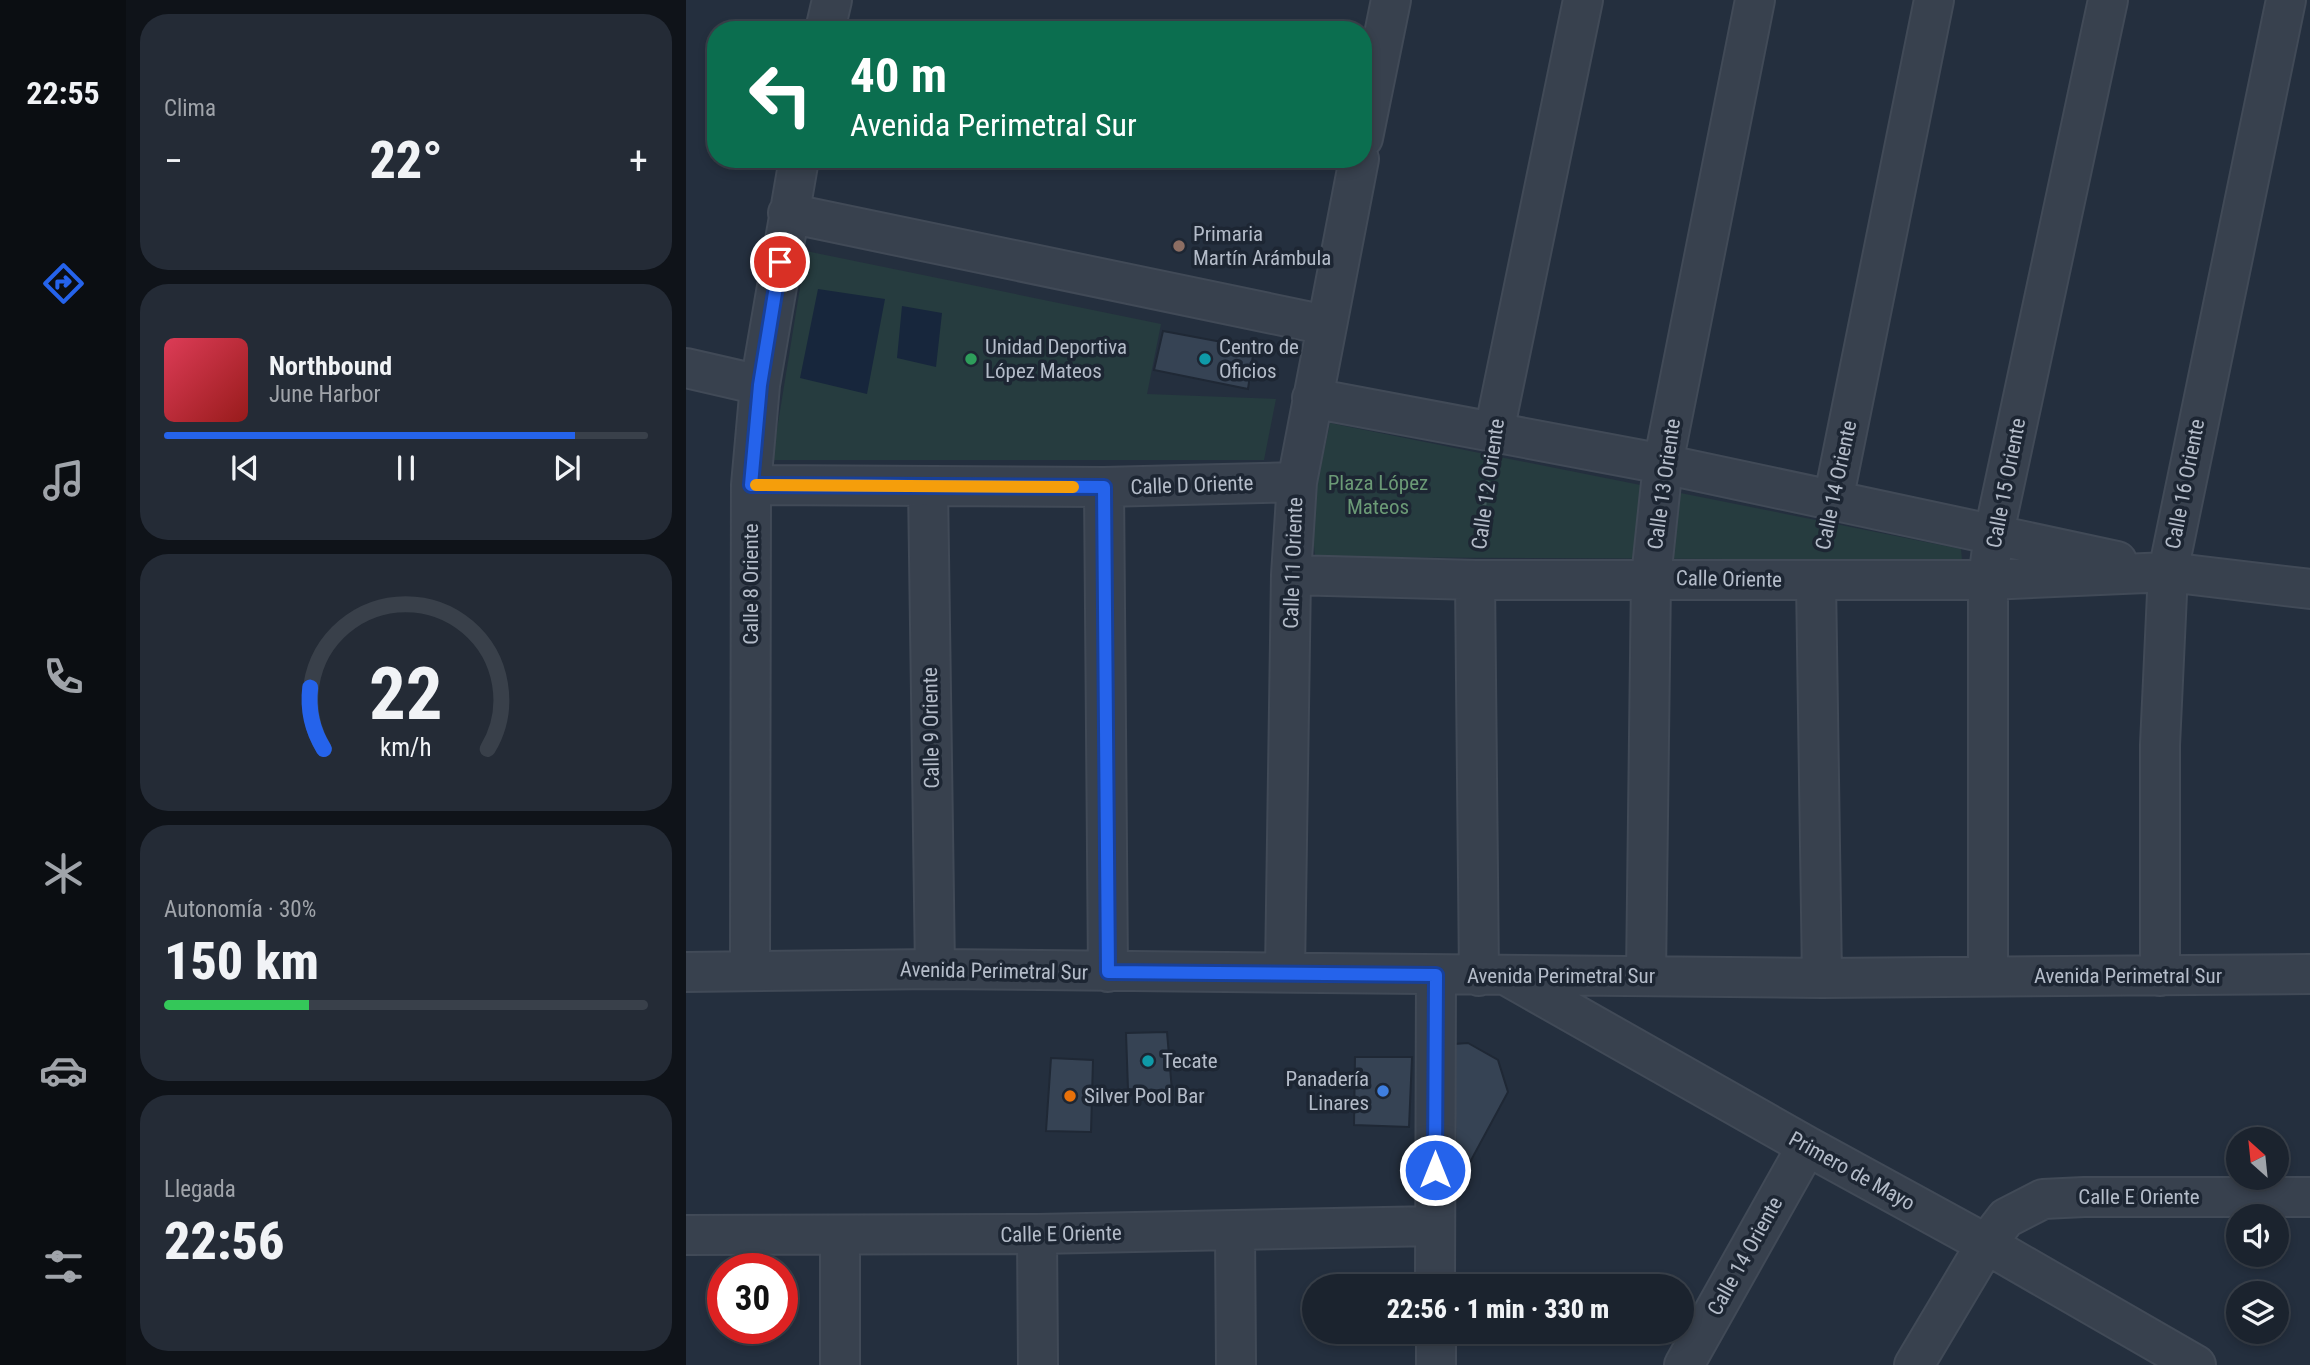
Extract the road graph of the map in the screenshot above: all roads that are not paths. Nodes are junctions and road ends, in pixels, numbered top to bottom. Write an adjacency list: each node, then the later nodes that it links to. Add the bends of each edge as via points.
1 (832, 0): 8 (street)
2 (1391, 0): 9 (street)
3 (1583, 0): 17 (street, Calle 12 Oriente)
4 (1755, 0): 18 (street, Calle 13 Oriente)
5 (1934, 0): 23 (street, Calle 14 Oriente)
6 (2108, 0): 24 (street, Calle 15 Oriente)
7 (2286, 0): 25 (street, Calle 16 Oriente)
8 (827, 21)
9 (1372, 94)
10 (797, 168): 12 (street, Calle 8 Oriente)
11 (1357, 168): 13 (street, Calle 11 Oriente)
12 (788, 213): 13 (street); 15 (street, Calle 8 Oriente)
13 (1326, 325): 16 (street, Calle 11 Oriente)
14 (686, 368): 15 (street)
15 (760, 385): 20 (street, Calle 8 Oriente)
16 (1312, 398): 17 (street, Calle Oriente); 19 (street, Calle 11 Oriente)
17 (1494, 432): 18 (street, Calle Oriente)
18 (1663, 464): 23 (street, Calle Oriente); 27 (street, Calle 13 Oriente)
19 (1297, 482): 22 (street, Calle D Oriente); 26 (street, Calle 11 Oriente)
20 (751, 485): 21 (street, Calle D Oriente); 33 (street, Calle 8 Oriente)
21 (928, 487): 22 (street, Calle D Oriente); 32 (street, Calle 9 Oriente)
22 (1104, 487): 35 (street)
23 (1833, 501): 24 (street, Calle Oriente)
24 (1994, 533): 25 (street, Calle Oriente); 30 (street, Calle 15 Oriente)
25 (2168, 572): 30 (street, Calle Oriente); 31 (street, Calle Oriente); 42 (street, Calle 16 Oriente, via 2161,745)
26 (1291, 575): 28 (street, Calle Oriente); 36 (street, Calle 11 Oriente)
27 (1651, 579): 28 (street, Calle Oriente); 29 (street, Calle Oriente); 40 (street, Calle 13 Oriente)
28 (1475, 580): 39 (street, Calle 12 Oriente)
29 (1816, 580): 30 (street, Calle Oriente); 43 (street, Calle 14 Oriente)
30 (1988, 580): 41 (street, Calle 15 Oriente)
31 (2310, 589)
32 (935, 969): 33 (street, Avenida Perimetral Sur); 35 (street, Avenida Perimetral Sur)
33 (750, 971): 34 (street, Avenida Perimetral Sur)
34 (686, 972)
35 (1108, 972): 36 (street, Avenida Perimetral Sur)
36 (1285, 972): 38 (street, Avenida Perimetral Sur)
37 (2310, 974): 42 (street, Avenida Perimetral Sur)
38 (1436, 975): 39 (street, Avenida Perimetral Sur); 46 (street)
39 (1494, 976): 40 (street, Avenida Perimetral Sur); 44 (street, Primero de Mayo)
40 (1646, 976): 43 (street, Avenida Perimetral Sur)
41 (1988, 976): 42 (street, Avenida Perimetral Sur); 43 (street, Avenida Perimetral Sur)
42 (2160, 976)
43 (1822, 978)
44 (1807, 1146): 51 (street, Primero de Mayo); 59 (street, Calle 14 Oriente)
45 (2310, 1197): 51 (street, Calle E Oriente, via 2043,1199 2006,1218)
46 (1435, 1226): 47 (street, Calle E Oriente); 52 (street)
47 (1235, 1231): 48 (street, Calle E Oriente); 57 (street)
48 (1037, 1234): 50 (street, Calle E Oriente); 56 (street)
49 (686, 1235): 50 (street, Calle E Oriente)
50 (839, 1235): 55 (street)
51 (1986, 1244): 54 (street, Primero de Mayo); 60 (street)
52 (1435, 1274)
53 (1436, 1344): 58 (street)
54 (2151, 1354): 61 (street, Primero de Mayo)
55 (840, 1365)
56 (1038, 1365)
57 (1236, 1365)
58 (1436, 1365)
59 (1684, 1365)
60 (1914, 1365)
61 (2196, 1365)

